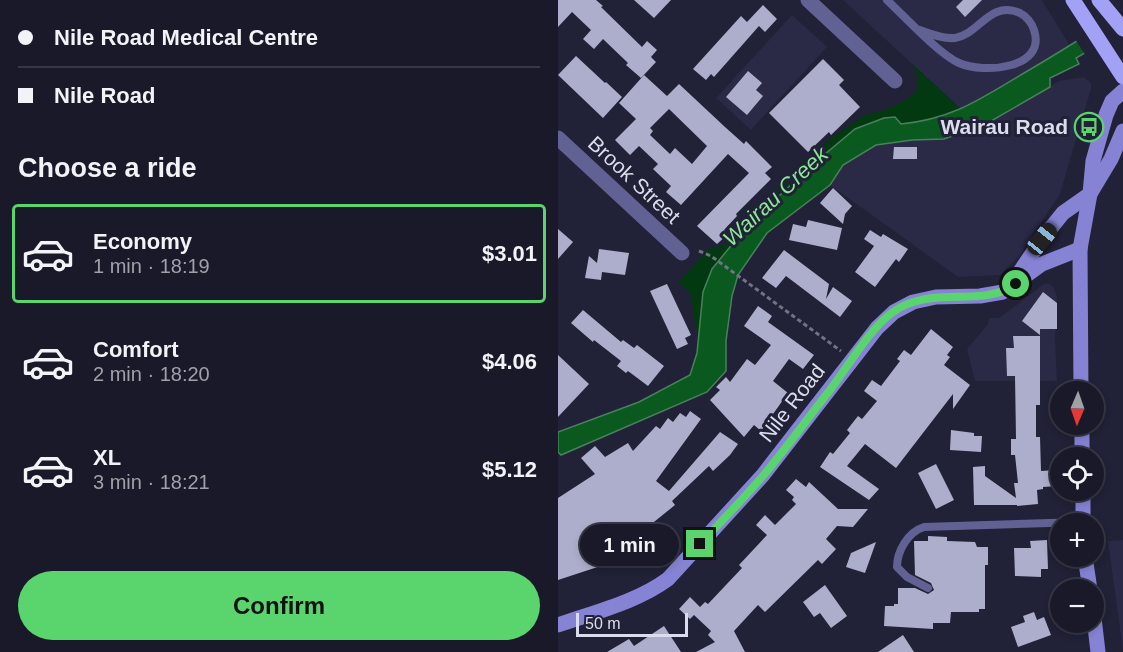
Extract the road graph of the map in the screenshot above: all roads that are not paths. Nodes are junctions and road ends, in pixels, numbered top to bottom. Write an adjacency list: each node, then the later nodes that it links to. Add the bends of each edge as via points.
1 (808, 0): 9 (street)
2 (887, 0): 6 (lane)
3 (1072, 0): 8 (main road)
4 (1102, 5): 5 (main road); 7 (main road)
5 (1123, 29)
6 (920, 30): 6 (lane, via 954,38 1005,10 1024,16 1036,41 1019,63 987,69 958,63)
7 (1123, 40)
8 (1120, 73)
9 (895, 81)
10 (1123, 91): 13 (street, via 1112,101 1106,115 1093,161)
11 (1123, 131): 13 (street)
12 (558, 138): 15 (street, Brook Street)
13 (1090, 194): 14 (street); 16 (street, via 1063,213)
14 (1080, 249): 16 (street, Nile Road, via 1042,264); 17 (street)
15 (682, 253)
16 (1008, 290): 20 (street, Nile Road, via 980,296 936,297 913,302 894,312 763,475 668,579 640,596)
17 (1082, 381)
18 (1050, 524): 19 (lane, via 918,529 905,542 897,567)
19 (928, 588)
20 (558, 625)
21 (1096, 633): 22 (street)
22 (1098, 652)

